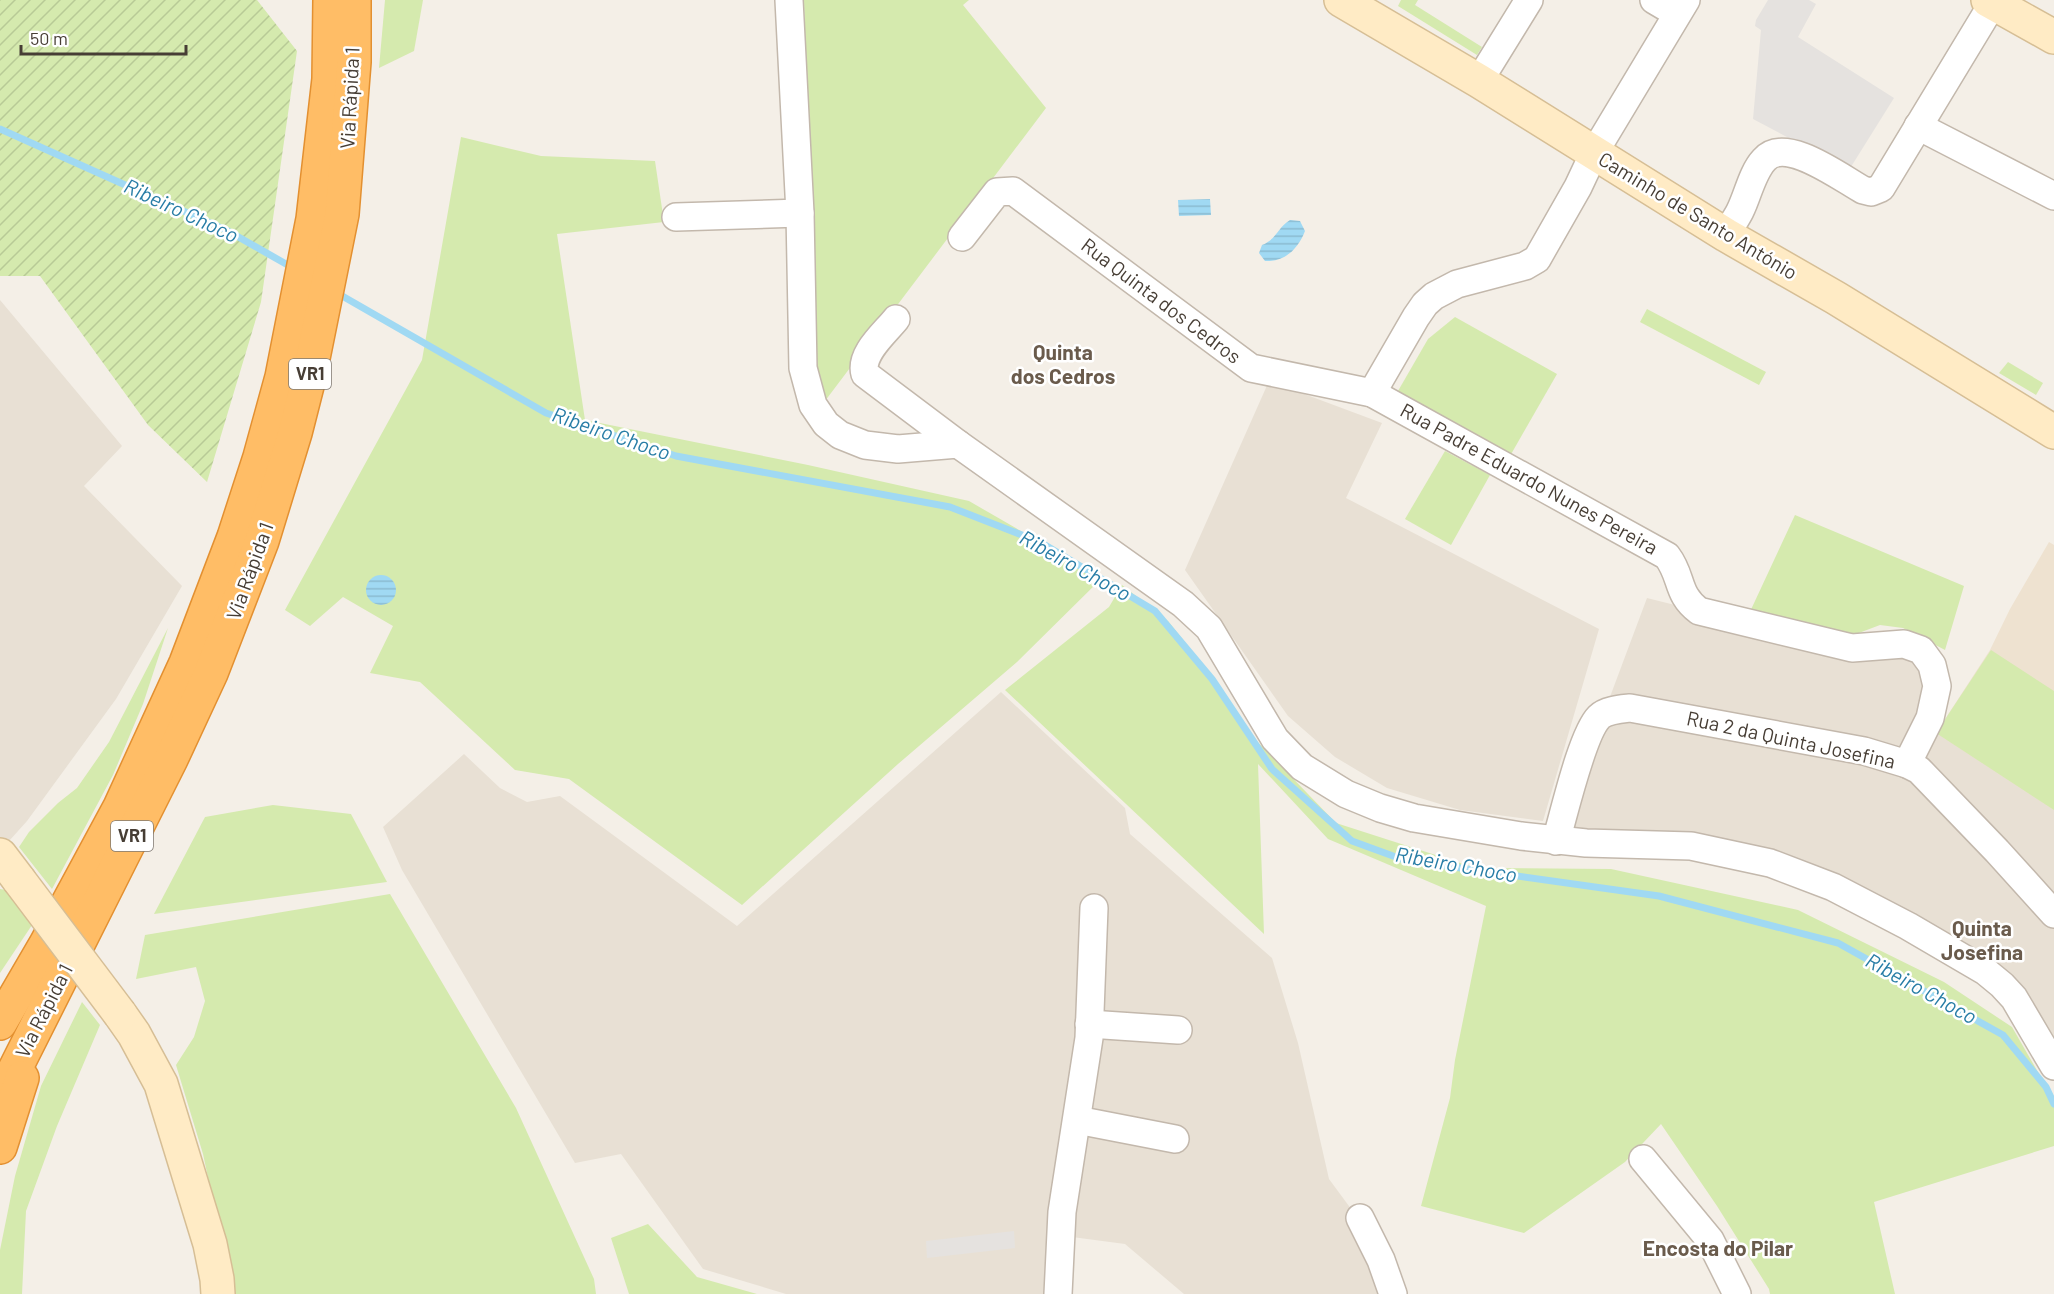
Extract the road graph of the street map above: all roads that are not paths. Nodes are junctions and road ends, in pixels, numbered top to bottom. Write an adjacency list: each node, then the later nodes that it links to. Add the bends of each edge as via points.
1 (330, 0): 11 (highway, Via Rápida 1 / VR1)
2 (354, 0): 11 (highway, Via Rápida 1 / VR1)
3 (365, 0): 11 (highway)
4 (789, 0): 16 (street)
5 (1341, 0): 9 (street, Caminho de Santo António)
6 (1529, 0): 12 (street)
7 (1990, 1): 10 (street); 13 (street)
8 (1672, 4): 14 (street)
9 (1375, 9): 12 (street, Caminho de Santo António)
10 (2054, 37)
11 (341, 70): 24 (highway, Via Rápida 1 / VR1, via 342,214 309,378 262,542)
12 (1479, 81): 14 (street, Caminho de Santo António)
13 (1918, 126): 15 (street); 18 (street, via 1881,188 1871,192 1798,153 1772,153 1763,161)
14 (1594, 153): 18 (street, Caminho de Santo António); 21 (street, via 1537,259 1525,266 1457,284 1434,296 1416,317)
15 (2054, 196)
16 (800, 213): 17 (street); 23 (street, via 803,368 813,405 840,435 865,445 898,449)
17 (676, 217)
18 (1726, 235): 22 (street, Caminho de Santo António)
19 (962, 237): 21 (street, Rua Quinta dos Cedros, via 997,192 1013,190 1251,368)
20 (896, 319): 23 (street, via 867,355 865,374)
21 (1372, 393): 25 (street, Rua Padre Eduardo Nunes Pereira, via 1667,556 1675,566 1688,603 1699,611 1852,648 1904,644 1921,650 1932,665 1937,686 1930,718)
22 (2054, 432)
23 (958, 444): 26 (street, via 1183,604 1209,628 1275,739 1302,767 1323,781 1380,808 1414,818)
24 (199, 668): 30 (highway, Via Rápida 1 / VR1, via 171,759); 31 (highway, Via Rápida 1 / VR1)
25 (1907, 764): 26 (street, Rua 2 da Quinta Josefina, via 1864,751 1630,708 1615,710 1600,716 1589,731); 29 (street, Rua 2 da Quinta Josefina, via 1919,770)
26 (1556, 841): 34 (street, via 1691,846 1770,863 1833,886 1985,971 2014,999)
27 (9, 867): 41 (street, bridge, via 134,1034 160,1084 210,1244)
28 (1094, 908): 32 (street)
29 (2054, 914)
30 (51, 998): 35 (highway, Via Rápida 1 / VR1); 38 (highway)
31 (0, 1023)
32 (1089, 1024): 33 (street); 36 (street)
33 (1178, 1030)
34 (2054, 1066)
35 (0, 1099)
36 (1077, 1120): 37 (street); 42 (street, via 1062,1212)
37 (1175, 1139)
38 (0, 1147)
39 (1643, 1159): 44 (street, via 1710,1240)
40 (1360, 1218): 43 (street)
41 (218, 1294)
42 (1058, 1294)
43 (1393, 1294)
44 (1737, 1294)

